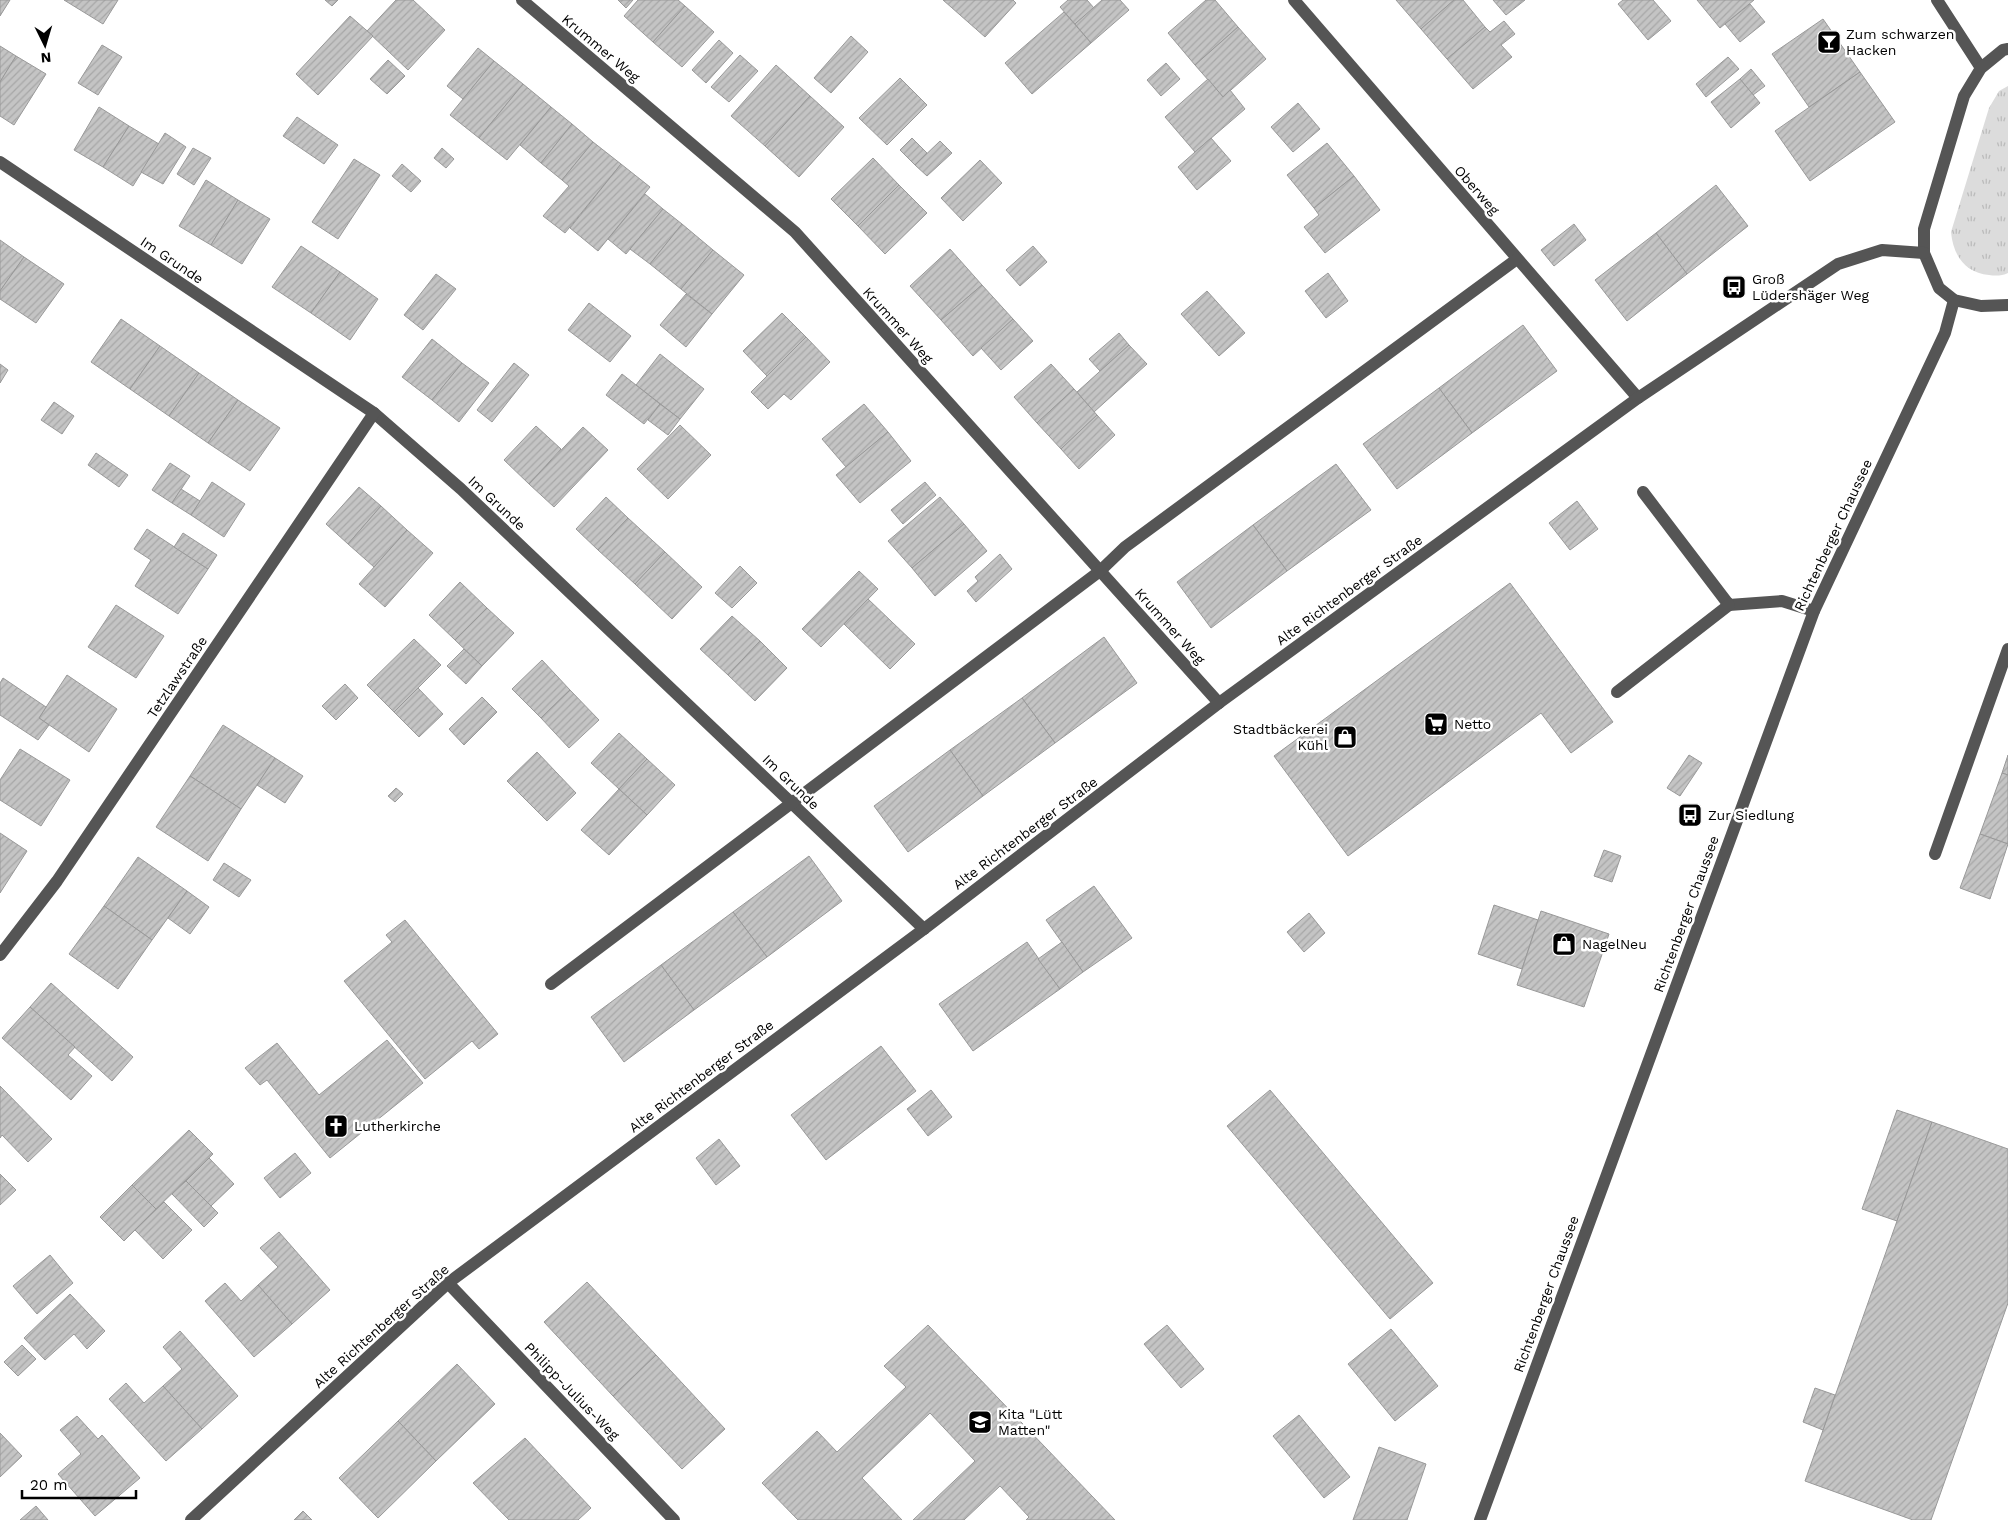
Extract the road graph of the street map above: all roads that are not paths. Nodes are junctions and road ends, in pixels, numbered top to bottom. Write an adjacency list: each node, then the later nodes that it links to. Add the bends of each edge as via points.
1 (522, 0): 14 (street, Krummer Weg, via 794,232)
2 (1294, 0): 8 (street, Oberweg)
3 (1937, 0): 5 (street)
4 (2008, 50): 5 (street, via 2003,50)
5 (1981, 68): 7 (street, via 1964,96 1924,229)
6 (0, 162): 12 (street, Im Grunde)
7 (1924, 253): 9 (street, via 1940,288); 11 (street, Alte Richtenberger Straße, via 1882,250 1838,264)
8 (1517, 259): 11 (street, Oberweg); 14 (street, via 1125,547)
9 (1954, 300): 10 (street, via 1981,306); 16 (street, Richtenberger Chaussee, via 1945,334)
10 (2008, 305)
11 (1638, 398): 19 (street, Alte Richtenberger Straße)
12 (374, 412): 20 (street, Im Grunde, via 461,489); 23 (street, Tetzlawstraße, via 57,880)
13 (1643, 492): 15 (street)
14 (1100, 571): 19 (street, Krummer Weg); 20 (street)
15 (1729, 606): 16 (street, via 1782,601); 18 (street)
16 (1814, 611): 28 (street, Richtenberger Chaussee)
17 (2008, 649): 21 (street)
18 (1617, 692)
19 (1219, 703): 22 (street, Alte Richtenberger Straße)
20 (792, 804): 22 (street, Im Grunde); 24 (street)
21 (1935, 854)
22 (924, 929): 25 (street, Alte Richtenberger Straße)
23 (0, 955)
24 (551, 984)
25 (448, 1283): 26 (street, Alte Richtenberger Straße); 27 (street, Philipp-Julius-Weg)
26 (191, 1520)
27 (674, 1520)
28 (1480, 1520)

